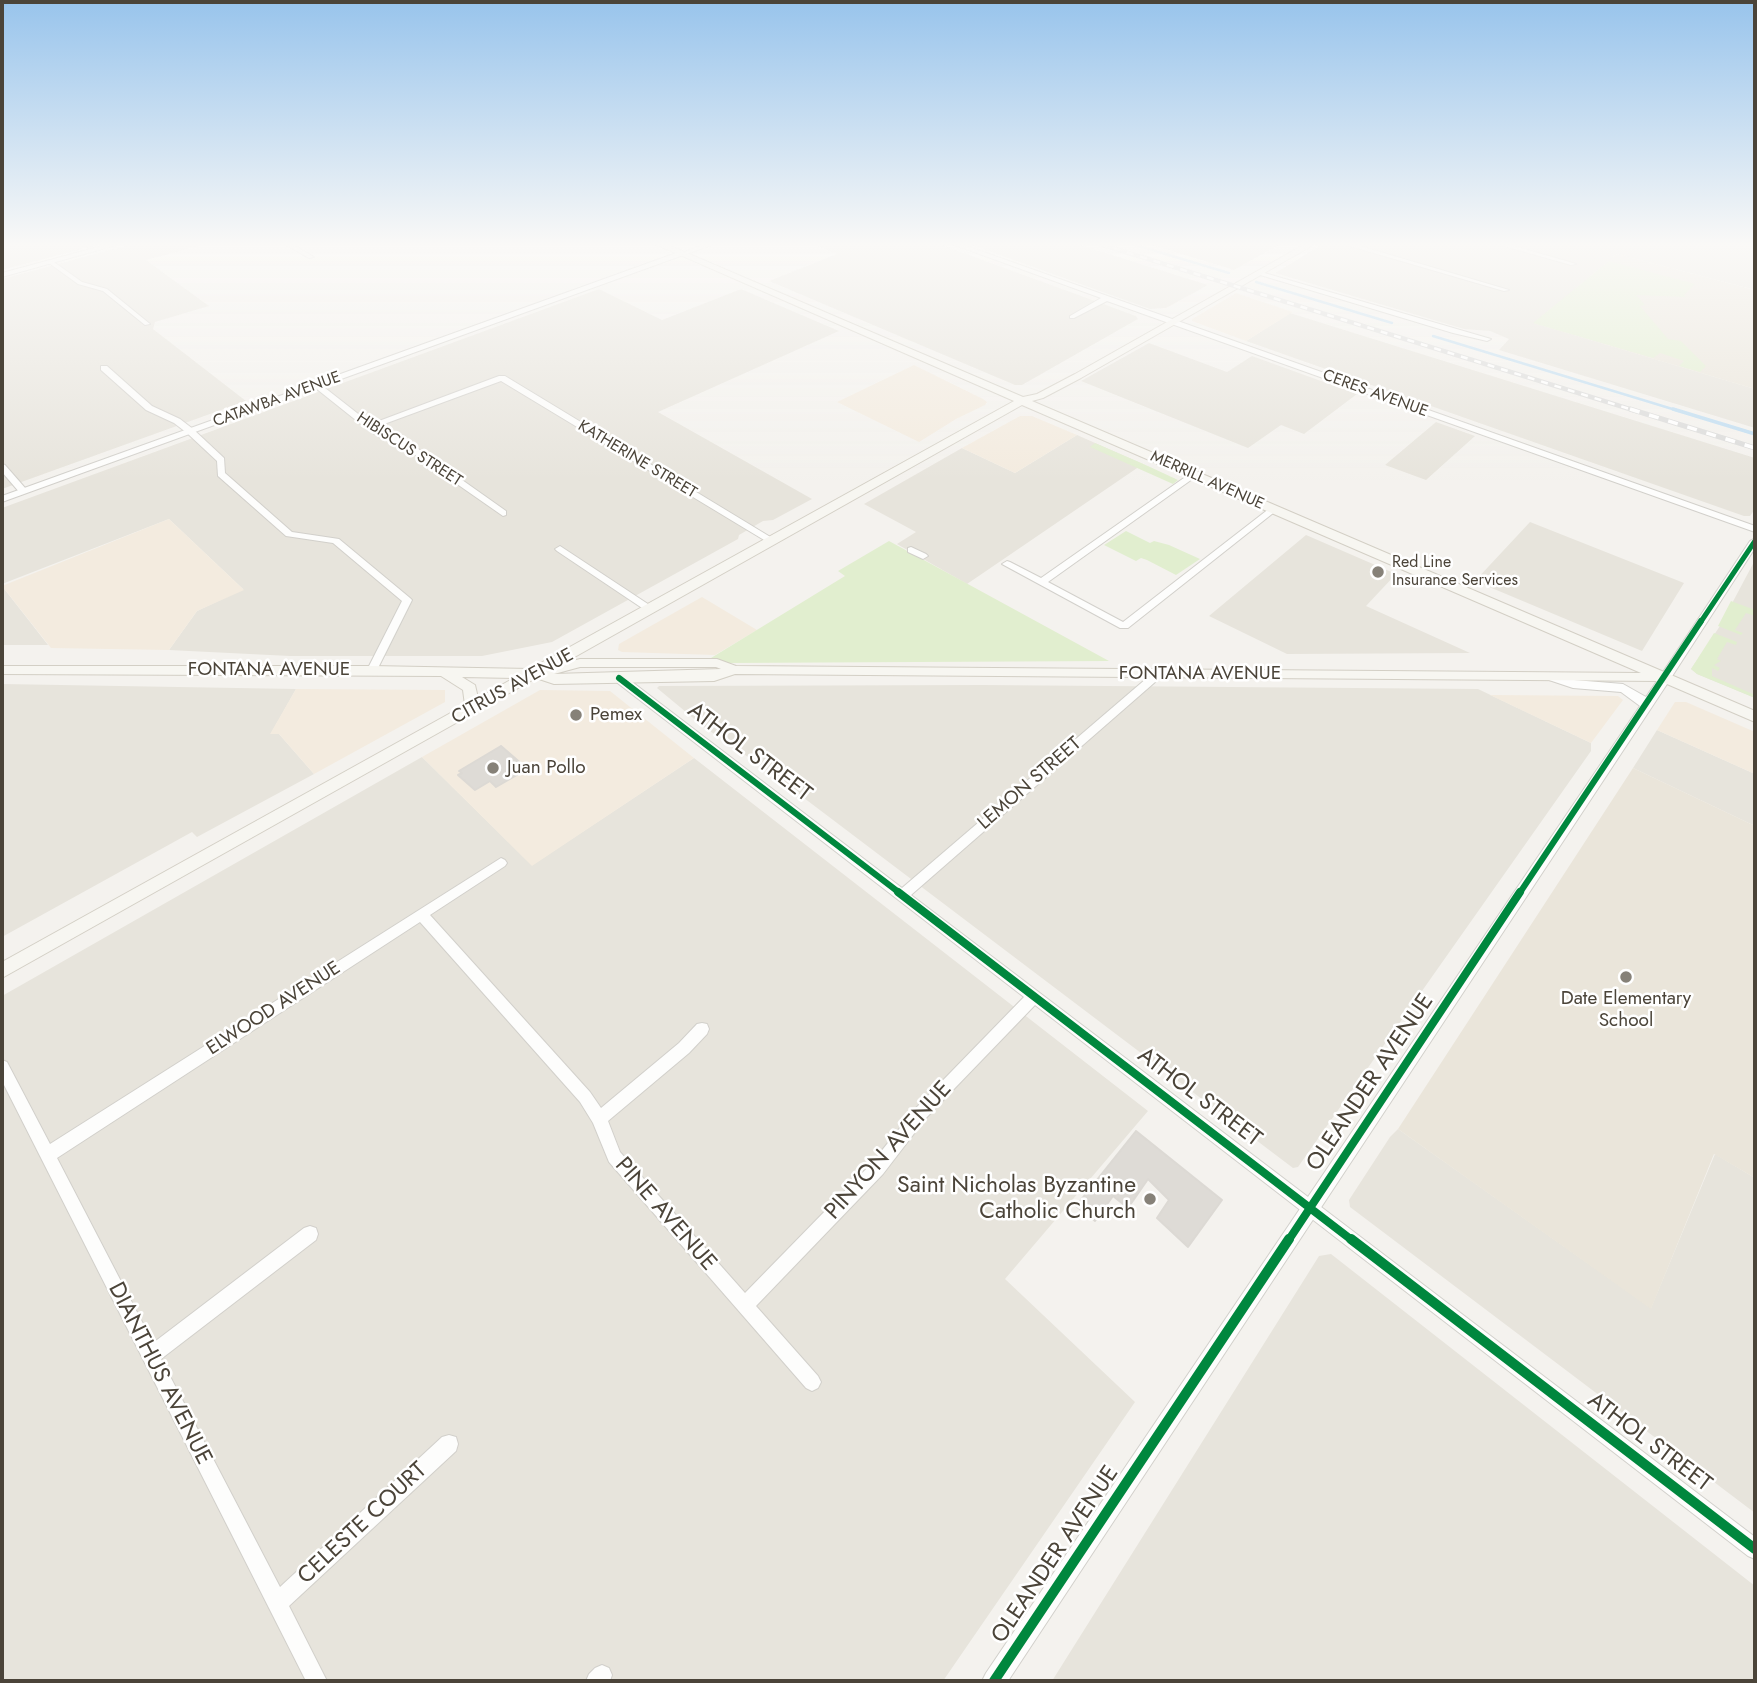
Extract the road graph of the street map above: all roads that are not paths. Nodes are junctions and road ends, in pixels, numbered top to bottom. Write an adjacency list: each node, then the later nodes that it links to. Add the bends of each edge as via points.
1 (492, 323): 9 (street, CATAWBA AVENUE)
2 (842, 323): 10 (main road, MERRILL AVENUE)
3 (1153, 323): 10 (main road, CITRUS AVENUE, via 1029,392)
4 (1171, 323): 10 (main road, CITRUS AVENUE, via 1040,396)
5 (1174, 323): 19 (street, CERES AVENUE)
6 (1424, 323): 7 (street)
7 (1487, 338)
8 (104, 368): 12 (street, via 149,408)
9 (317, 386): 11 (street, HIBISCUS STREET); 12 (street, CATAWBA AVENUE)
10 (1023, 400): 14 (main road, MERRILL AVENUE); 20 (main road, CITRUS AVENUE)
11 (370, 427): 18 (street, HIBISCUS STREET, via 404,443); 20 (street, KATHERINE STREET, via 502,378)
12 (190, 431): 15 (street, CATAWBA AVENUE); 30 (street, via 221,460 221,474 289,534 336,541 407,600)
13 (2, 467): 15 (street)
14 (1194, 475): 17 (main road, MERRILL AVENUE); 26 (street)
15 (23, 491): 16 (street, CATAWBA AVENUE)
16 (2, 499)
17 (1273, 510): 26 (street, via 1124,626); 36 (main road, MERRILL AVENUE)
18 (503, 513)
19 (1755, 529)
20 (772, 541): 27 (main road, CITRUS AVENUE)
21 (1755, 541): 36 (street, OLEANDER AVENUE)
22 (559, 549): 27 (street)
23 (911, 550): 24 (street)
24 (923, 556)
25 (1007, 564): 26 (street)
26 (1041, 582)
27 (651, 610): 28 (main road, CITRUS AVENUE)
28 (599, 639): 31 (main road); 33 (main road, CITRUS AVENUE)
29 (2, 670): 30 (main road, FONTANA AVENUE)
30 (372, 670): 32 (main road, FONTANA AVENUE)
31 (619, 671): 33 (main road, FONTANA AVENUE, via 554,679); 34 (main road, FONTANA AVENUE, via 714,676 735,670); 41 (street, ATHOL STREET)
32 (444, 672): 33 (main road, FONTANA AVENUE); 38 (main road, via 470,688)
33 (537, 674): 38 (main road, CITRUS AVENUE)
34 (1158, 674): 35 (main road, FONTANA AVENUE); 41 (street, LEMON STREET)
35 (1553, 677): 36 (main road, FONTANA AVENUE); 37 (street, via 1573,684 1623,688)
36 (1665, 678): 37 (street, OLEANDER AVENUE); 39 (main road, MERRILL AVENUE)
37 (1647, 705): 49 (street, OLEANDER AVENUE)
38 (473, 709): 43 (main road, CITRUS AVENUE)
39 (1755, 717)
40 (501, 863): 42 (street, ELWOOD AVENUE)
41 (902, 895): 44 (street, ATHOL STREET)
42 (421, 914): 47 (street, PINE AVENUE, via 585,1097); 48 (street, ELWOOD AVENUE)
43 (2, 971)
44 (1034, 996): 49 (street, ATHOL STREET); 51 (street, PINYON AVENUE, via 926,1108 877,1169)
45 (702, 1029): 47 (street)
46 (2, 1067): 48 (street, DIANTHUS AVENUE)
47 (599, 1119): 51 (street, PINE AVENUE, via 614,1157)
48 (47, 1155): 52 (street, DIANTHUS AVENUE)
49 (1310, 1208): 55 (street, ATHOL STREET); 58 (street, OLEANDER AVENUE)
50 (310, 1234): 52 (street)
51 (744, 1306): 53 (street, PINE AVENUE)
52 (151, 1356): 56 (street, DIANTHUS AVENUE)
53 (812, 1382)
54 (449, 1444): 56 (street, CELESTE COURT)
55 (1755, 1549)
56 (276, 1604): 57 (street, DIANTHUS AVENUE)
57 (317, 1681)
58 (994, 1681)

